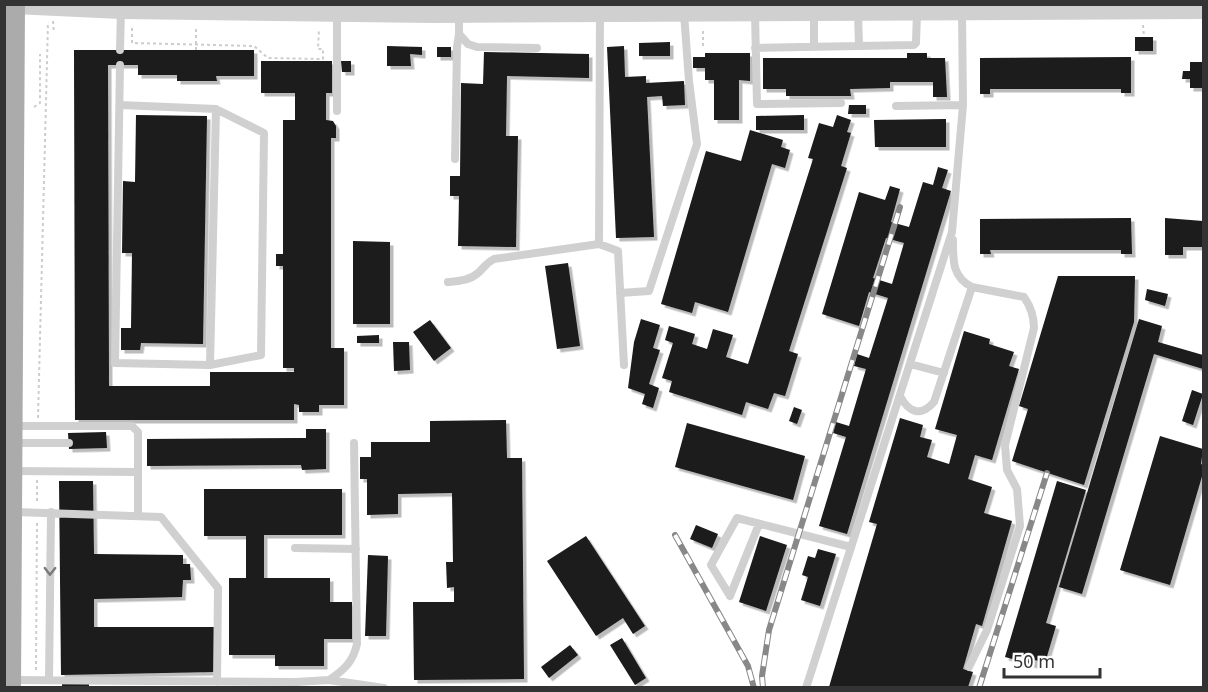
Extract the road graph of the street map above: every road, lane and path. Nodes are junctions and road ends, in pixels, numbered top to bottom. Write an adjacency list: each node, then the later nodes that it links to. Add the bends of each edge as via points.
1 (14, 5): 4 (street); 51 (main road)
2 (991, 8): 6 (street); 9 (street)
3 (340, 9): 4 (street); 5 (street); 38 (lane)
4 (121, 10): 28 (lane)
5 (466, 10): 7 (street); 20 (lane)
6 (1203, 10)
7 (600, 12): 10 (street); 41 (lane)
8 (916, 12): 9 (street); 13 (street); 24 (lane, via 915,45)
9 (962, 12): 34 (lane)
10 (684, 13): 11 (street); 44 (lane, via 697,144 649,291)
11 (755, 13): 12 (street); 27 (lane)
12 (814, 13): 13 (street); 25 (lane)
13 (858, 13): 24 (lane)
14 (1143, 25): 21 (path)
15 (196, 27): 22 (path)
16 (703, 27): 23 (path)
17 (132, 28): 22 (path, via 132,43)
18 (48, 29): 50 (path)
19 (319, 29): 22 (path, via 318,49 323,49 323,59 268,58 254,46)
20 (459, 34): 26 (lane, via 477,47); 39 (lane)
21 (1144, 37)
22 (196, 44): 29 (path)
23 (703, 46)
24 (859, 46): 25 (lane)
25 (814, 47): 27 (lane)
26 (537, 48)
27 (755, 48): 32 (lane, via 757,104)
28 (120, 50)
29 (196, 50)
30 (40, 54): 36 (path, via 40,103)
31 (120, 65): 33 (lane)
32 (841, 103)
33 (120, 105): 37 (lane); 46 (lane, via 115,363)
34 (963, 105): 35 (lane); 40 (lane)
35 (896, 106)
36 (34, 107)
37 (216, 109): 46 (lane); 46 (lane, via 264,133 261,355)
38 (337, 111)
39 (455, 159)
40 (952, 232): 43 (lane, via 955,270); 45 (lane)
41 (599, 244): 42 (lane, via 494,259 471,278); 44 (lane, via 618,252)
42 (448, 282)
43 (972, 287): 48 (lane); 65 (lane, via 1024,297 1035,328 1005,445 1007,470 1017,489 1020,526 987,630)
44 (620, 293): 47 (lane)
45 (910, 364): 48 (lane); 49 (lane)
46 (210, 365)
47 (624, 365)
48 (944, 373): 49 (lane, via 934,402 927,410 905,406)
49 (900, 396): 62 (lane)
50 (37, 426): 51 (lane); 56 (lane, via 135,427)
51 (11, 435): 52 (lane); 54 (main road)
52 (69, 443)
53 (354, 443): 64 (lane)
54 (11, 471): 55 (lane); 57 (main road)
55 (37, 471): 56 (lane); 58 (path)
56 (138, 472): 60 (lane)
57 (11, 512): 58 (lane); 70 (main road)
58 (37, 512): 59 (lane); 66 (path)
59 (51, 512): 60 (lane); 67 (lane, one-way to 67)
60 (138, 516): 69 (lane, via 161,517 217,586)
61 (759, 524): 61 (lane, via 736,518 711,565 730,596); 62 (lane)
62 (851, 547): 73 (lane)
63 (295, 548): 64 (lane)
64 (356, 549): 68 (lane, via 357,644 349,665)
65 (969, 668)
66 (36, 680): 67 (lane); 70 (lane)
67 (49, 680): 69 (lane)
68 (329, 680): 71 (lane); 72 (lane)
69 (217, 682): 71 (lane)
70 (10, 684)
71 (296, 685)
72 (384, 687)
73 (806, 687)

